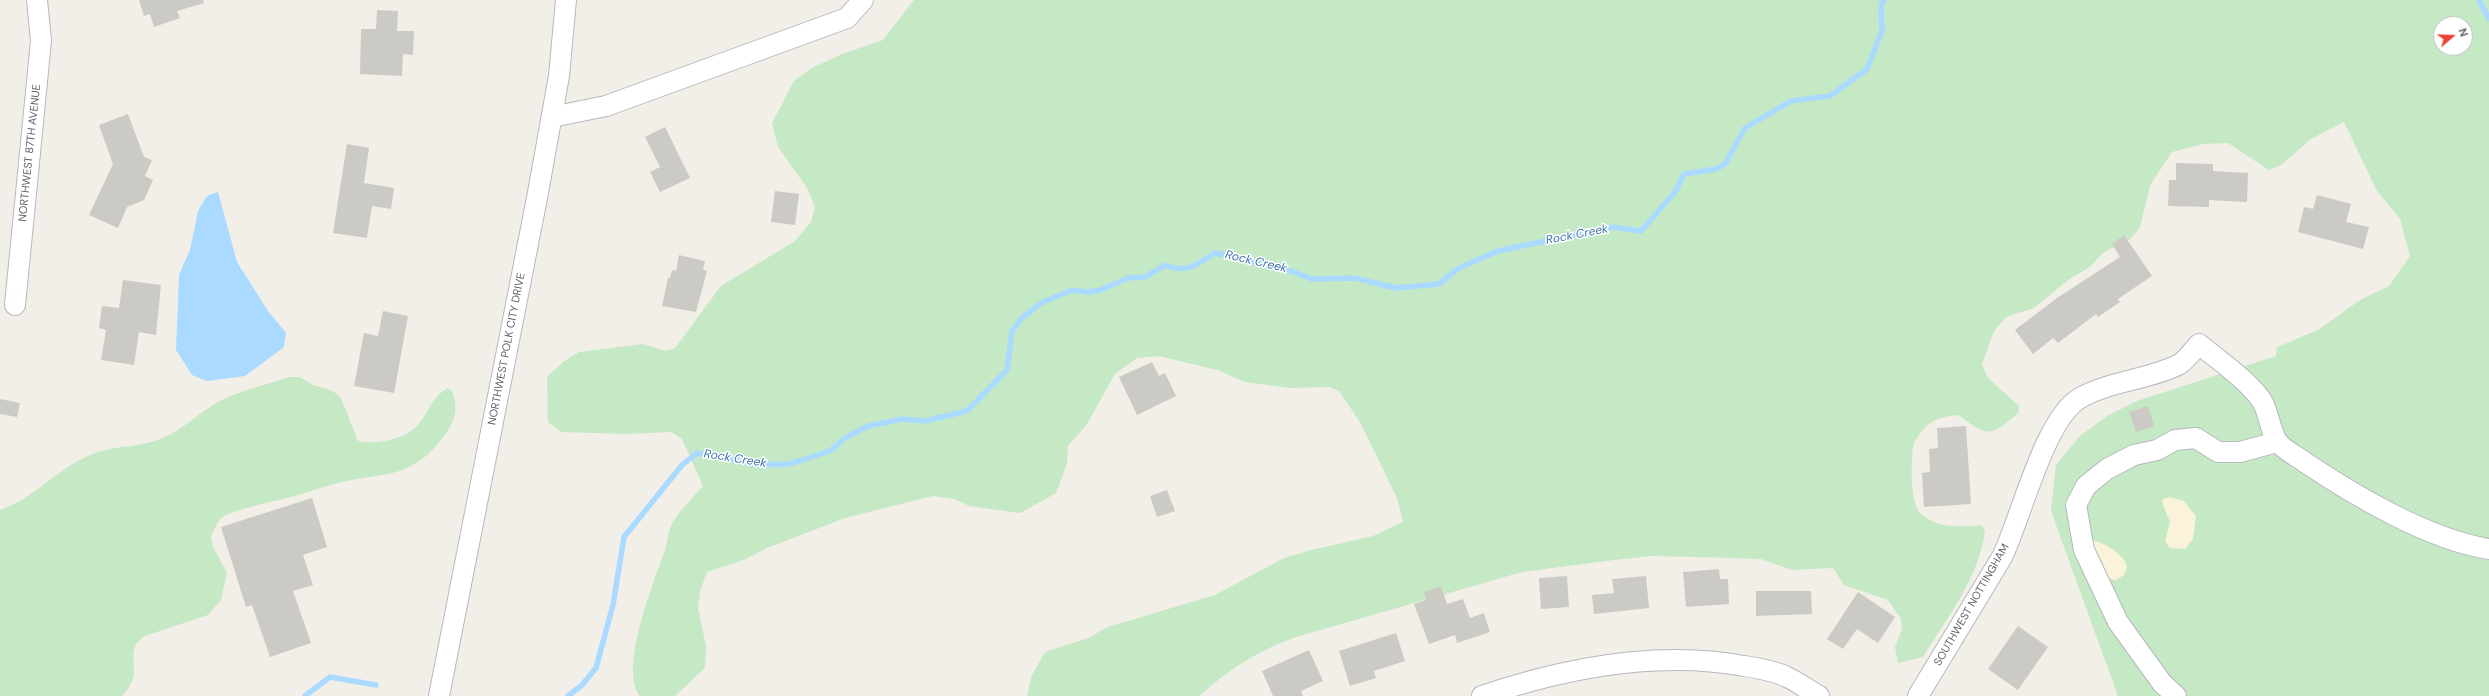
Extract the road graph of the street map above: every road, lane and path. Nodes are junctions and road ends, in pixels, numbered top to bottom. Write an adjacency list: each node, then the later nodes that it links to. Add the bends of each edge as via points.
1 (37, 0): 5 (street, NORTHWEST 87TH AVENUE, via 41,41)
2 (566, 0): 4 (street, NORTHWEST POLK CITY DRIVE, via 559,76)
3 (863, 0): 4 (street, via 855,11 840,20 606,106)
4 (552, 117): 9 (street, NORTHWEST POLK CITY DRIVE)
5 (15, 305)
6 (2277, 442): 7 (street, via 2343,488 2384,510 2432,532 2475,547); 12 (street, SOUTHWEST NOTTINGHAM, via 2262,401 2200,344 2178,364 2078,399 2067,409 2034,473 2013,534 2002,557); 13 (street, via 2240,452 2218,452 2196,438 2175,440 2157,450 2134,455 2107,469 2086,486 2076,505 2084,550 2118,622 2162,682)
7 (2489, 549)
8 (1502, 693): 10 (street); 11 (street, via 1552,675 1616,664 1682,660 1721,662 1786,676)
9 (439, 696)
10 (1482, 696)
11 (1818, 696)
12 (1918, 696)
13 (2176, 696)

